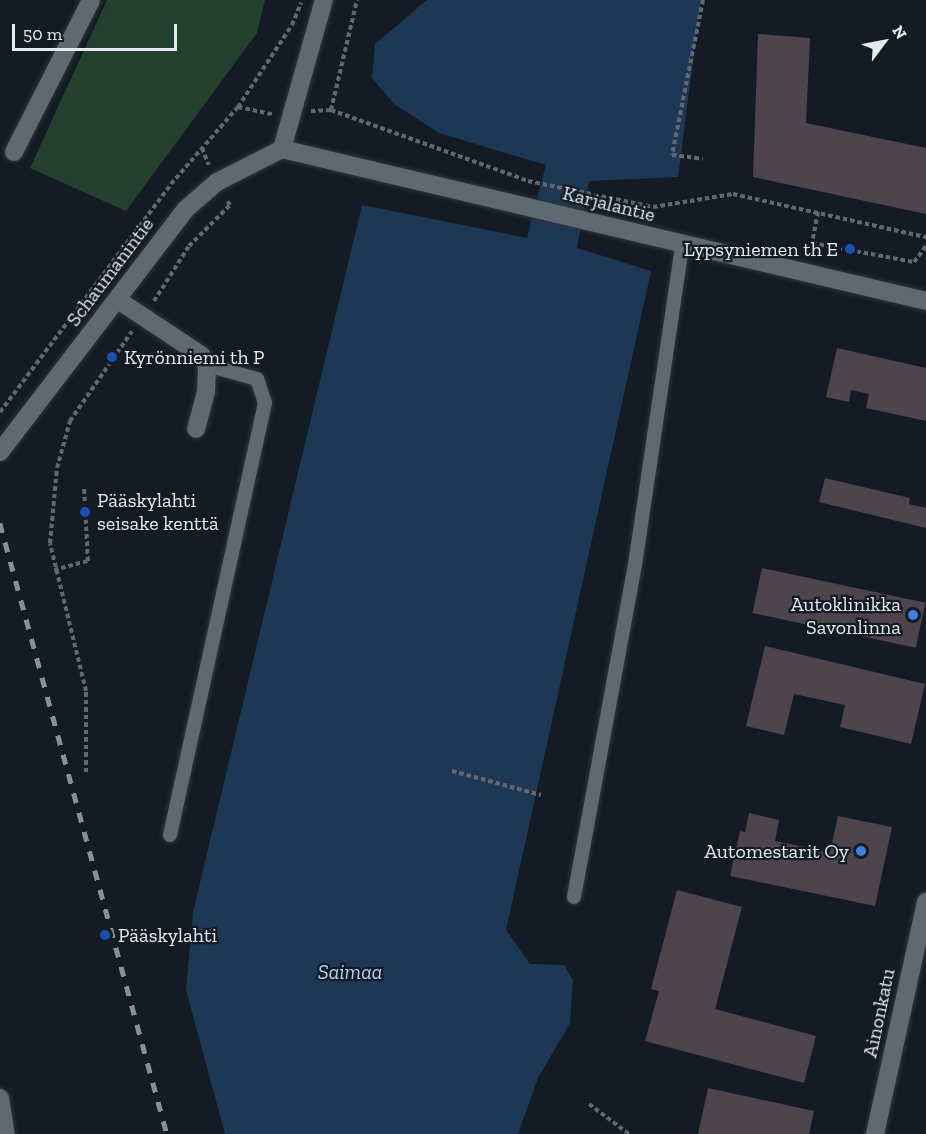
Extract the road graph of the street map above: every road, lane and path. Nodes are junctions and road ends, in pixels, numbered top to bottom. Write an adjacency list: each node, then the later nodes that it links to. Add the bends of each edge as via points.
1 (91, 0): 11 (street)
2 (302, 0): 6 (path, via 292,25)
3 (324, 0): 8 (street)
4 (357, 0): 7 (path)
5 (703, 0): 12 (path, via 672,155)
6 (238, 107): 8 (path); 9 (path)
7 (331, 110): 8 (path); 14 (path, via 528,181 594,195 653,207 734,194)
8 (291, 116): 10 (street)
9 (202, 148): 13 (path); 22 (path)
10 (282, 149): 13 (street, Schaumanintie); 16 (street, Karjalantie)
11 (14, 152)
12 (703, 159)
13 (217, 182): 18 (street, Schaumanintie, via 186,209); 20 (path, via 230,205 189,246)
14 (818, 212): 15 (path); 17 (path, via 812,243 914,262)
15 (926, 237)
16 (682, 246): 19 (street, Karjalantie); 31 (lane, via 635,565)
17 (926, 246)
18 (118, 300): 20 (street); 24 (street, Schaumanintie)
19 (926, 301)
20 (143, 316): 21 (street, via 190,345); 26 (path, via 76,411 63,439 50,543)
21 (207, 365): 23 (street, via 206,392); 30 (lane, via 256,379 265,403)
22 (0, 412)
23 (196, 429)
24 (0, 452)
25 (84, 488): 26 (path, via 88,561)
26 (54, 570): 28 (path, via 86,691)
27 (452, 771): 29 (path)
28 (86, 772)
29 (541, 795)
30 (170, 835)
31 (574, 897)
32 (926, 902): 37 (street, Ainonkatu)
33 (0, 1098): 35 (street)
34 (589, 1104): 36 (path)
35 (6, 1134)
36 (629, 1134)
37 (875, 1134)

